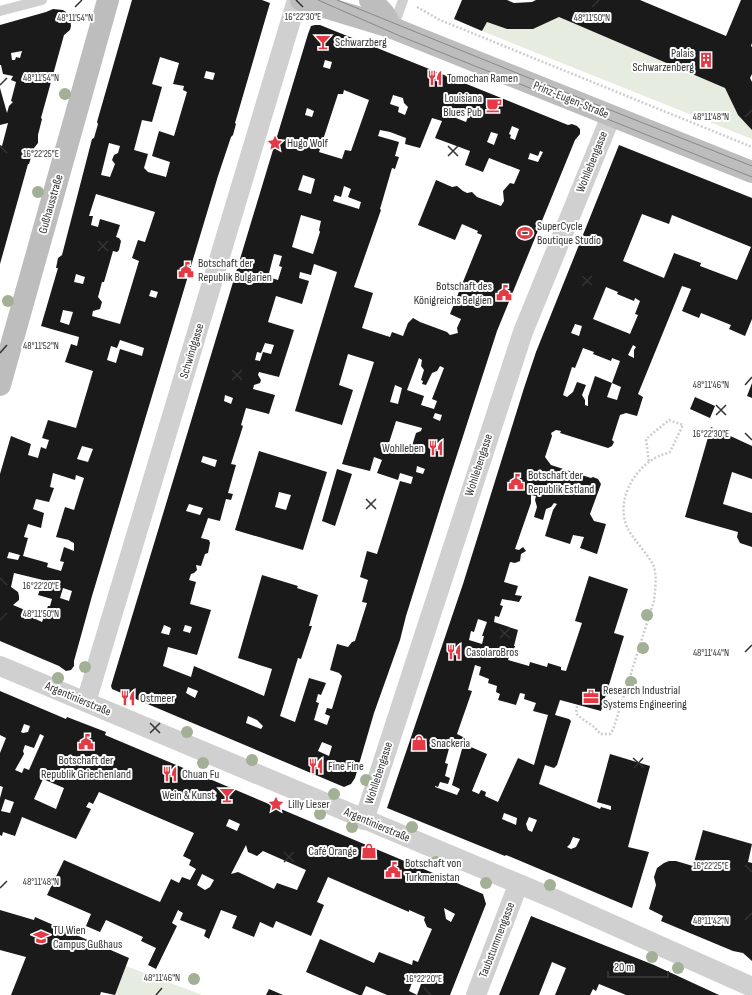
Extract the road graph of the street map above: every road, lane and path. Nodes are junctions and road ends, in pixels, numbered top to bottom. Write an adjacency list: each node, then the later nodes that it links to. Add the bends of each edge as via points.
1 (42, 0): 8 (lane)
2 (108, 0): 13 (street, Gußhausstraße)
3 (297, 0): 17 (street, Schwindgasse)
4 (301, 0): 9 (street, Prinz-Eugen-Straße)
5 (370, 0): 9 (street, via 384,12)
6 (403, 0): 9 (lane)
7 (416, 7): 11 (path, via 440,20)
8 (0, 11)
9 (392, 27): 10 (street, Prinz-Eugen-Straße)
10 (610, 116): 12 (street, Prinz-Eugen-Straße); 19 (street, Wohllebengasse, via 523,332)
11 (752, 146)
12 (752, 172)
13 (5, 346): 14 (street, Gußhausstraße)
14 (0, 385)
15 (649, 463): 15 (path, via 646,439 669,420 683,424 670,452); 18 (path, via 632,480 624,498 623,515 628,528 653,566 656,585 654,601 614,730 610,734 600,734 580,718 576,712)
16 (0, 666): 17 (street, Argentinierstraße)
17 (86, 702): 19 (street, Argentinierstraße)
18 (577, 706)
19 (364, 820): 20 (street, Argentinierstraße)
20 (518, 885): 21 (street, Argentinierstraße); 22 (street, Taubstummengasse)
21 (752, 987)
22 (476, 995)

